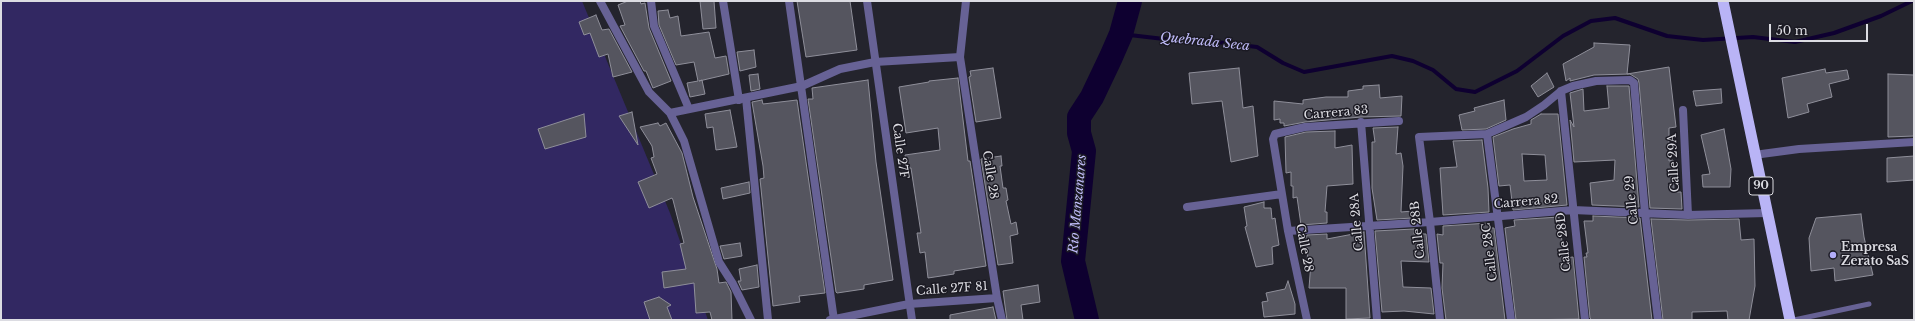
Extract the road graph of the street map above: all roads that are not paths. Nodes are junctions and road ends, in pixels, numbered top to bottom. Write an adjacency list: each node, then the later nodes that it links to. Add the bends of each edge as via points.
1 (600, 1): 15 (street, via 649,92)
2 (651, 1): 13 (street, via 654,26)
3 (723, 1): 12 (street)
4 (789, 1): 10 (street)
5 (867, 1): 9 (street, Calle 27F)
6 (966, 1): 8 (street, Calle 28)
7 (1724, 1): 21 (highway, 90)
8 (960, 56): 9 (street); 32 (street, Calle 28)
9 (875, 62): 10 (street, via 840,69); 33 (street, Calle 27F)
10 (802, 86): 12 (street); 37 (street)
11 (1560, 91): 19 (street, via 1526,117); 24 (street, Calle 28D); 25 (street, Calle 29, via 1596,81 1630,80 1634,83)
12 (742, 99): 13 (street); 36 (street)
13 (689, 110): 15 (street)
14 (1683, 110): 27 (street, Calle 29A)
15 (670, 113): 35 (street, via 684,141 719,262)
16 (1399, 121): 17 (street, Carrera 83)
17 (1361, 122): 18 (street, Carrera 83); 30 (street, Calle 28A)
18 (1275, 134): 22 (street, Calle 28)
19 (1487, 134): 28 (street, Calle 28C); 29 (street, Calle 28B, via 1419,138)
20 (1914, 142): 21 (street, via 1799,149)
21 (1754, 155): 26 (highway, 90)
22 (1282, 194): 23 (street); 31 (street, Calle 28)
23 (1187, 207)
24 (1573, 210): 25 (street, Carrera 82); 28 (street, Carrera 82); 44 (street, Calle 28D)
25 (1645, 213): 27 (street, Carrera 82); 45 (street, Calle 29)
26 (1767, 213): 27 (street, Carrera 82); 46 (highway, 90)
27 (1688, 215)
28 (1498, 216): 29 (street, Carrera 82); 43 (street, Calle 28C)
29 (1430, 222): 30 (street, Carrera 82); 42 (street, Calle 28B)
30 (1369, 226): 31 (street, Carrera 82); 41 (street, Calle 28A)
31 (1288, 231): 40 (street, Calle 28)
32 (997, 298): 33 (street, Calle 27F 81); 39 (street, Calle 28)
33 (909, 304): 37 (street, Calle 27F 81); 38 (street, Calle 27F)
34 (1869, 304): 47 (lane)
35 (751, 320)
36 (768, 320)
37 (833, 320)
38 (912, 320)
39 (1002, 320)
40 (1307, 320)
41 (1377, 320)
42 (1440, 320)
43 (1511, 320)
44 (1584, 320)
45 (1658, 320)
46 (1790, 320)
47 (1794, 320)

